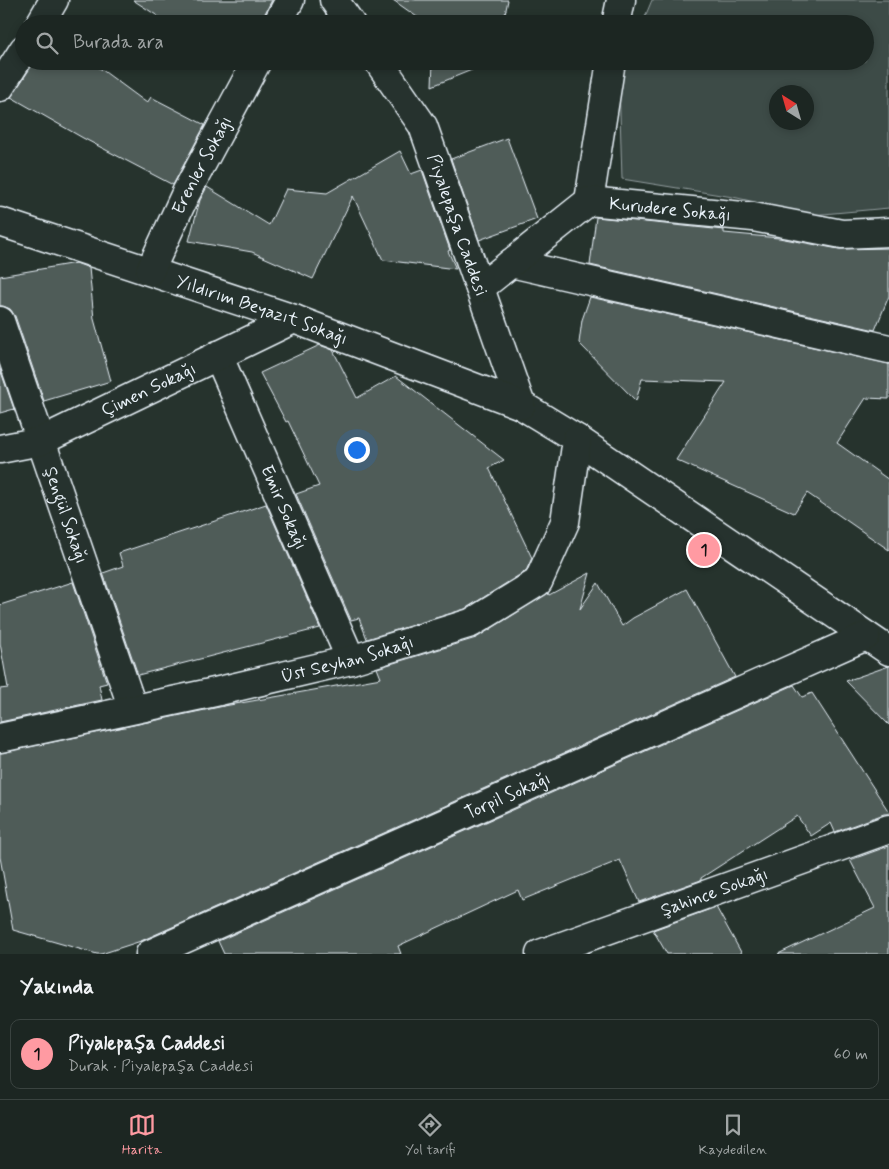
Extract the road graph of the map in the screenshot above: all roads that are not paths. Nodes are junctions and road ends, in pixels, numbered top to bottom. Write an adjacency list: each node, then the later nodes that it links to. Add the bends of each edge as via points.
1 (54, 0): 5 (street)
2 (290, 0): 6 (street)
3 (334, 0): 7 (street)
4 (621, 0): 8 (street)
5 (45, 15)
6 (282, 15)
7 (345, 15)
8 (618, 15)
9 (15, 63): 13 (street)
10 (252, 70): 18 (street, Erenler Sokağı, via 186,193)
11 (384, 70): 19 (street, Piyalepaşa Caddesi, via 423,126)
12 (610, 70): 14 (street)
13 (0, 87)
14 (589, 200): 16 (street, Kurudere Sokağı, via 753,217 842,234); 17 (street, Kurudere Sokağı)
15 (0, 222): 18 (street, Yıldırım Beyazıt Sokağı)
16 (889, 232)
17 (511, 263): 19 (street, Kurudere Sokağı); 22 (street)
18 (150, 271): 20 (street, Yıldırım Beyazıt Sokağı)
19 (480, 288): 24 (street, Piyalepaşa Caddesi)
20 (294, 318): 23 (street, Çimen Sokağı); 24 (street, Yıldırım Beyazıt Sokağı)
21 (0, 321): 26 (street, Şengül Sokağı)
22 (889, 349)
23 (218, 355): 26 (street, Çimen Sokağı); 30 (street, Emir Sokağı)
24 (521, 405): 25 (street)
25 (577, 439): 28 (street); 30 (street, Üst Seyhan Sokağı, via 565,522 538,582 471,623)
26 (40, 441): 27 (street, Çimen Sokağı); 31 (street, Şengül Sokağı)
27 (0, 448)
28 (866, 636): 29 (street); 34 (street, Torpil Sokağı)
29 (889, 651)
30 (352, 660): 31 (street, Üst Seyhan Sokağı)
31 (133, 709): 32 (street, Üst Seyhan Sokağı)
32 (0, 738)
33 (889, 829): 35 (street, Şahince Sokağı)
34 (150, 954)
35 (540, 954)

